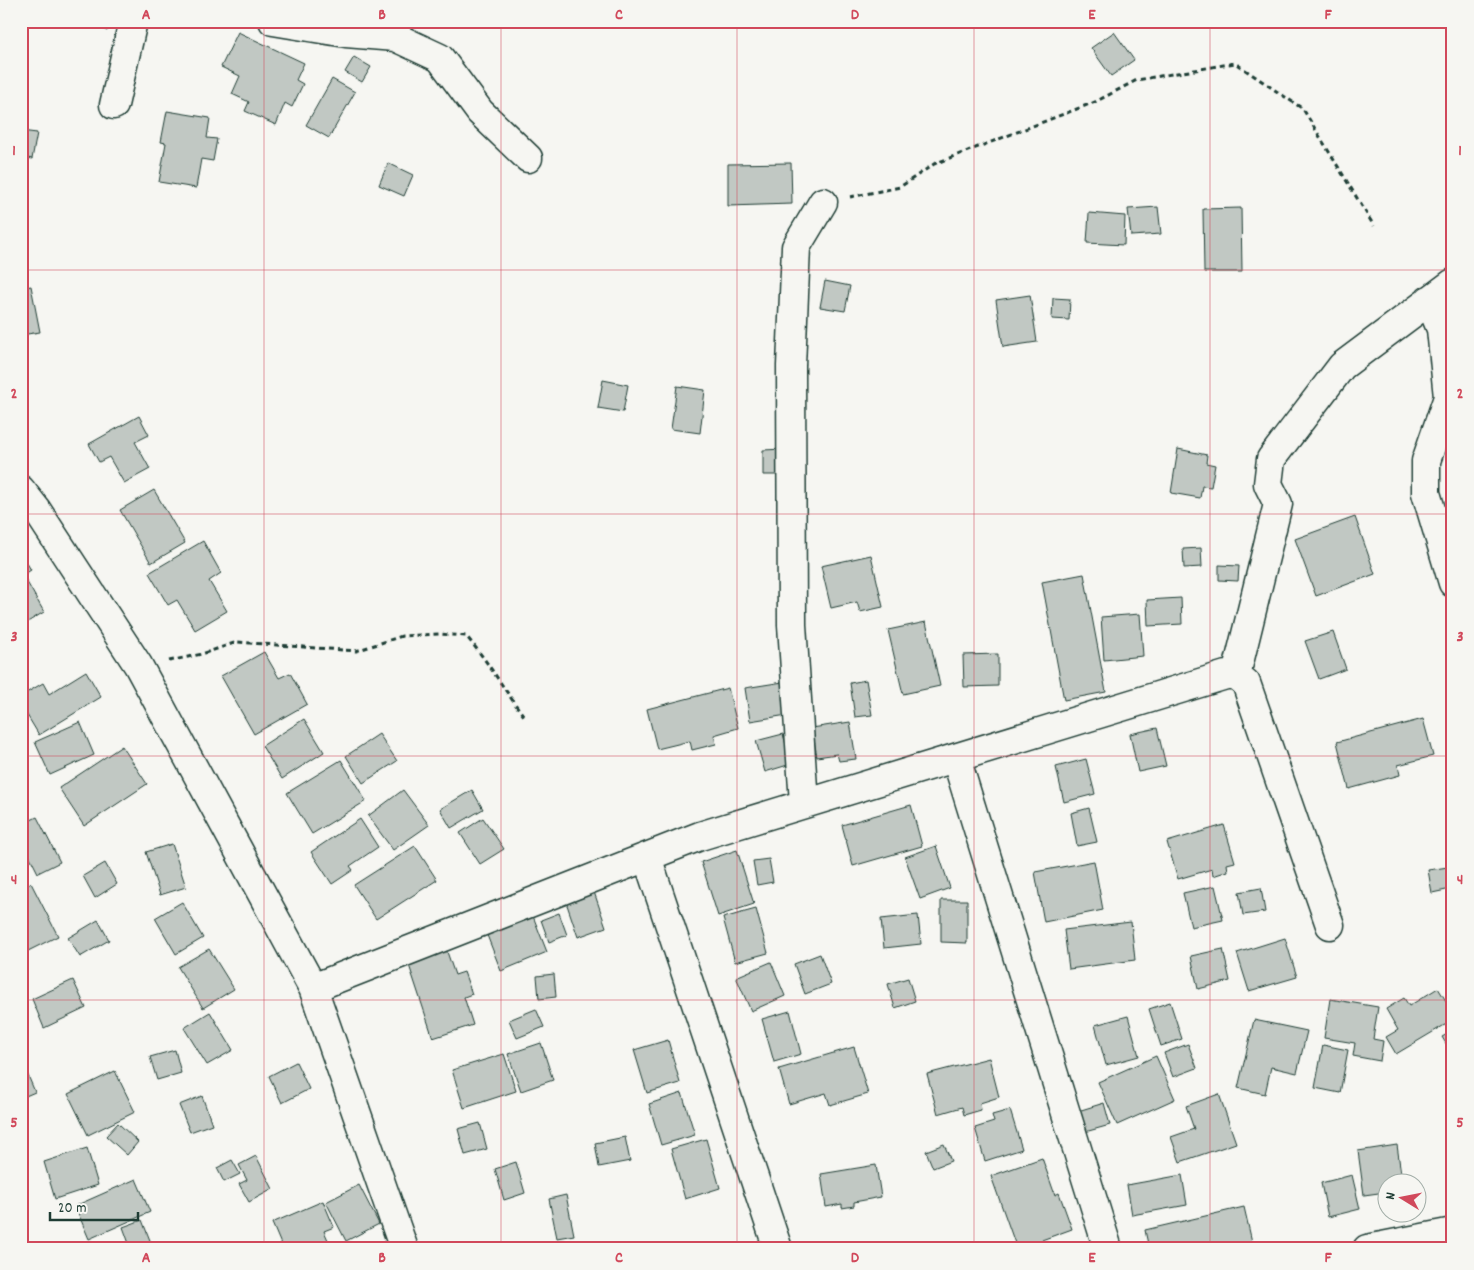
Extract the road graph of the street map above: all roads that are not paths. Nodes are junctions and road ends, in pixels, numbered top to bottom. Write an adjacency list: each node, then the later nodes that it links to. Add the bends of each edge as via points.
1 (133, 21): 3 (street)
2 (273, 21): 4 (street, via 395,37 440,58 480,112)
3 (114, 105)
4 (528, 158)
5 (823, 202): 12 (street, via 796,247 791,366 792,625)
6 (1453, 283): 7 (street)
7 (1429, 300): 9 (street, via 1441,329 1448,397 1426,461 1426,493); 10 (street, via 1342,366 1271,459 1268,484 1278,504)
8 (26, 506): 15 (street, via 138,665)
9 (1453, 583)
10 (1236, 675): 11 (street, via 1226,675); 14 (street, via 1246,683)
11 (956, 758): 12 (street); 19 (street)
12 (804, 803): 13 (street)
13 (646, 857): 15 (street); 18 (street)
14 (1330, 925)
15 (314, 988): 17 (street)
16 (1453, 1232): 20 (street)
17 (404, 1249)
18 (778, 1249)
19 (1108, 1249)
20 (1367, 1249)

